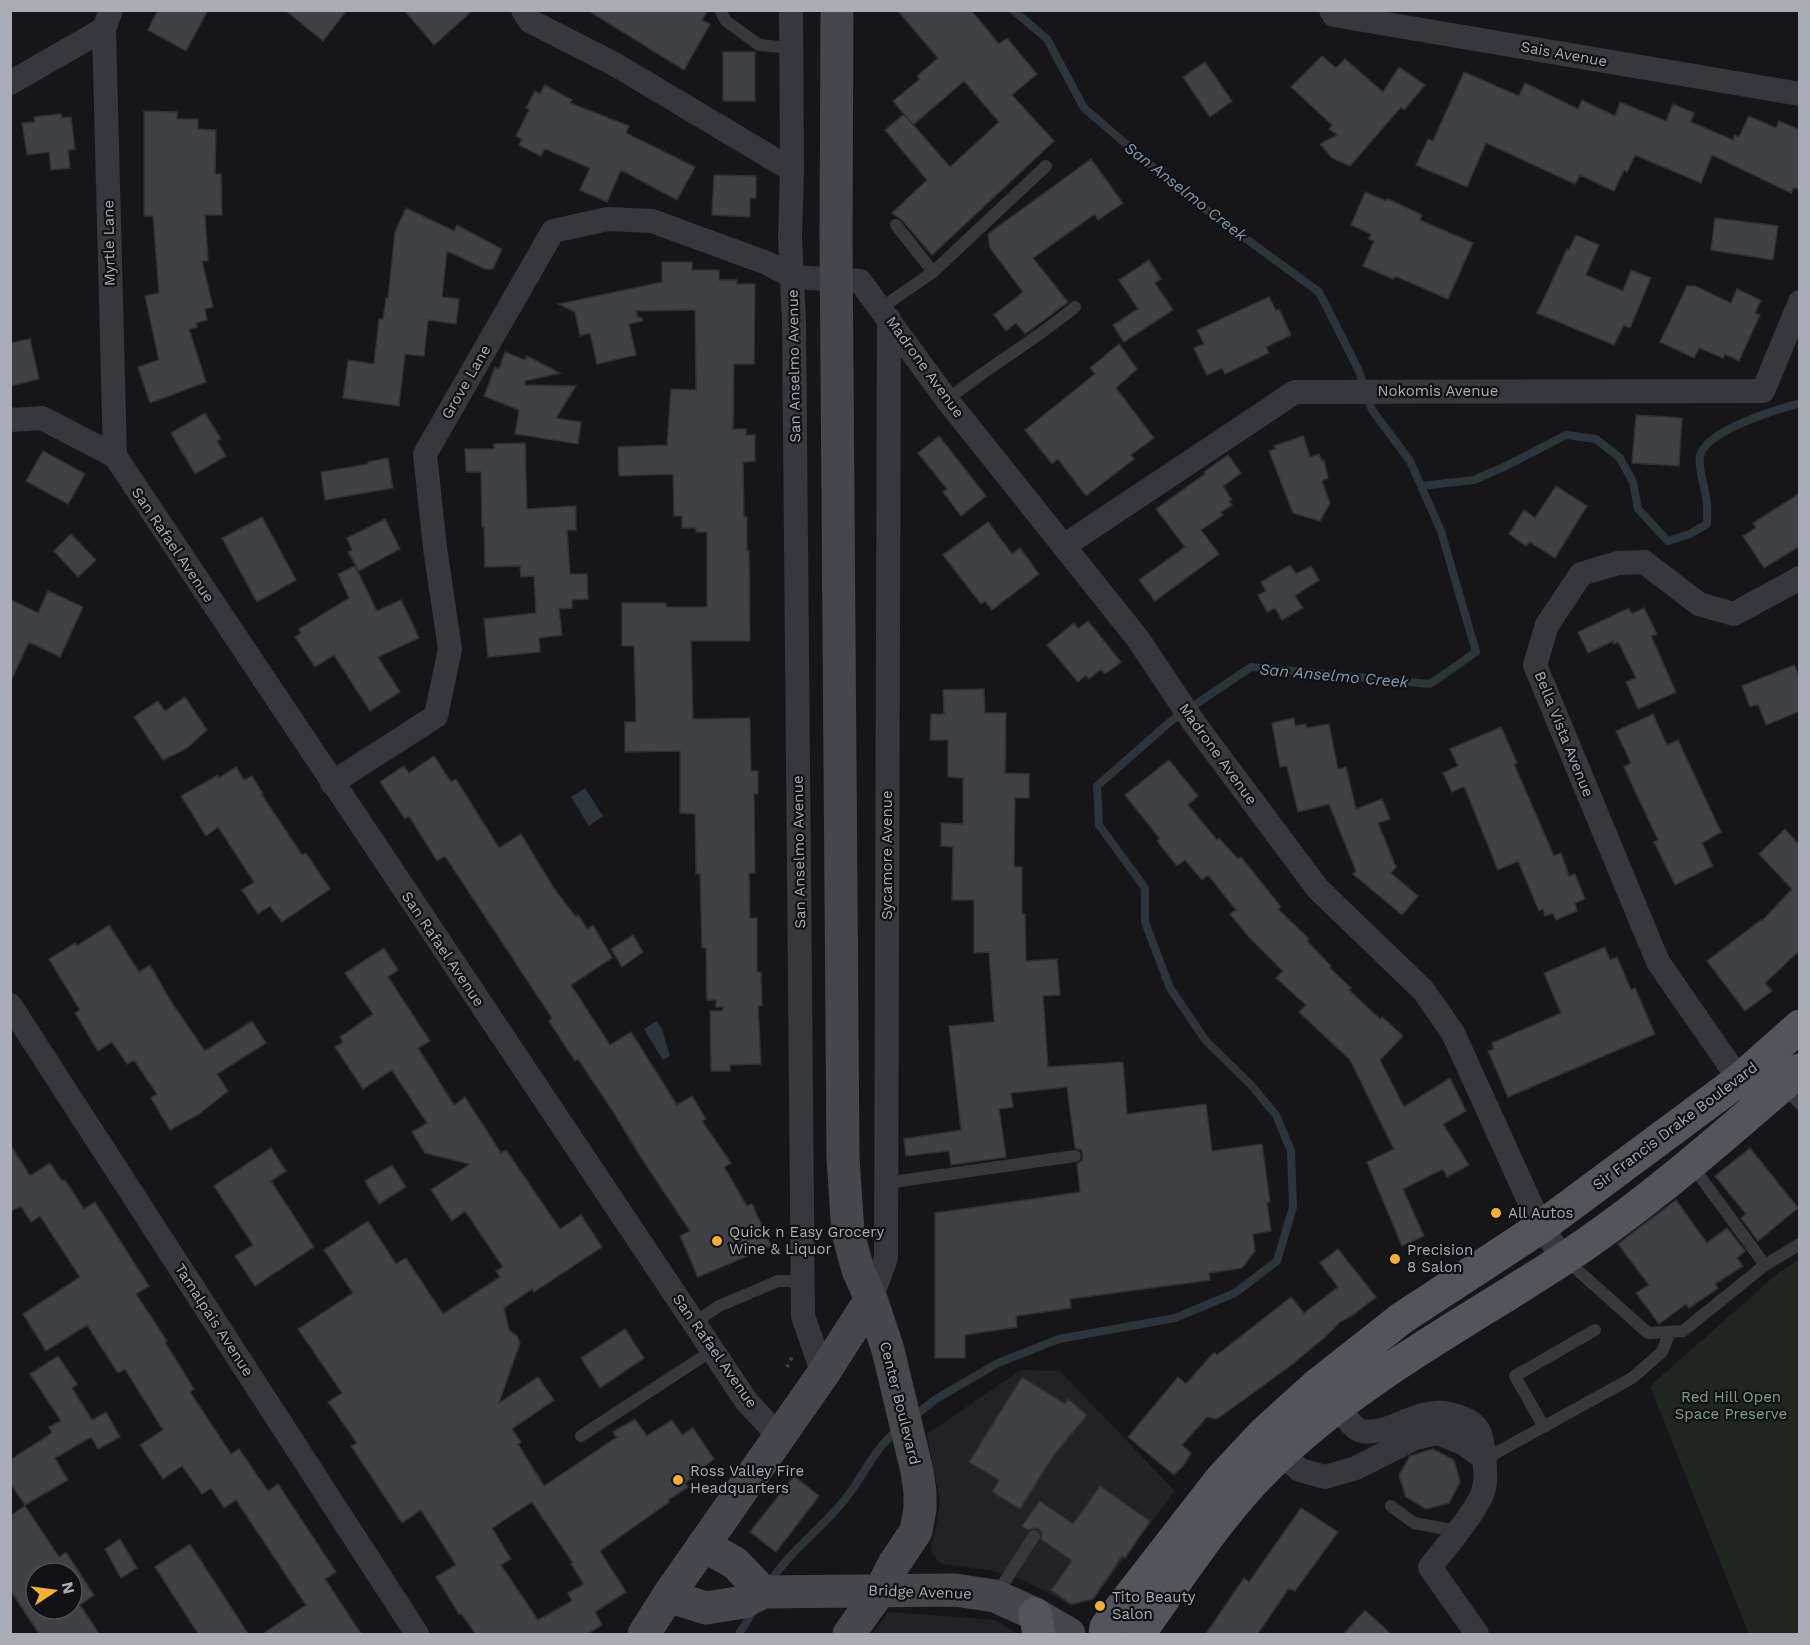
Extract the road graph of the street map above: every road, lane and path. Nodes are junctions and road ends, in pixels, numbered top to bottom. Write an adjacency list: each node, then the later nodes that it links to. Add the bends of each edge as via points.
1 (523, 10): 11 (street, via 530,21 616,65)
2 (720, 10): 7 (lane, via 726,21 759,45)
3 (791, 10): 7 (street, San Anselmo Avenue)
4 (837, 10): 15 (main road, Center Boulevard)
5 (1331, 10): 9 (street, Sais Avenue, via 1334,15)
6 (107, 20): 8 (street); 21 (street, Myrtle Lane)
7 (791, 48): 11 (street, San Anselmo Avenue)
8 (10, 83)
9 (1800, 94)
10 (1046, 166): 13 (lane)
11 (792, 170): 14 (street, San Anselmo Avenue)
12 (896, 225): 13 (lane)
13 (933, 272): 18 (lane)
14 (793, 277): 15 (street, Grove Lane); 24 (street, Grove Lane, via 767,263 652,221 608,219 553,231 426,454 450,649 436,716); 35 (street, San Anselmo Avenue)
15 (837, 279): 18 (street, Madrone Avenue, via 860,281); 36 (main road, Center Boulevard, via 843,1158 848,1232)
16 (1800, 302): 22 (street, Nokomis Avenue, via 1763,391 1295,392)
17 (1074, 307): 19 (lane)
18 (885, 314): 19 (street, Madrone Avenue); 30 (street, Sycamore Avenue)
19 (947, 400): 22 (street, Madrone Avenue)
20 (10, 420): 21 (street, via 42,418)
21 (115, 456): 24 (street, San Rafael Avenue)
22 (1064, 546): 31 (street, Madrone Avenue, via 1138,639 1194,723 1318,889 1423,990 1453,1033)
23 (1800, 578): 27 (street, Bella Vista Avenue, via 1734,614 1699,604 1644,562 1618,563 1581,574 1547,625 1535,665 1658,962)
24 (332, 783): 37 (street, San Rafael Avenue)
25 (10, 1005): 57 (street, Tamalpais Avenue)
26 (1800, 1026): 27 (main road, Sir Francis Drake Boulevard)
27 (1776, 1089): 29 (main road, Sir Francis Drake Boulevard); 31 (main road, Sir Francis Drake Boulevard)
28 (1075, 1156): 30 (lane)
29 (1690, 1163): 33 (main road, Sir Francis Drake Boulevard); 34 (lane)
30 (886, 1183): 36 (street, Sycamore Avenue, via 886,1258)
31 (1541, 1227): 33 (street, Madrone Avenue); 61 (main road, Sir Francis Drake Boulevard, via 1402,1318 1317,1385 1263,1434 1189,1519 1106,1627)
32 (1800, 1244): 34 (lane)
33 (1564, 1259): 39 (lane, via 1648,1333); 42 (main road, Sir Francis Drake Boulevard)
34 (1765, 1265): 39 (lane, via 1683,1331)
35 (803, 1281): 37 (lane, via 778,1281 719,1306); 41 (street, San Anselmo Avenue, via 803,1316)
36 (871, 1299): 41 (main road, Sycamore Avenue); 53 (main road, Center Boulevard, via 888,1350 917,1471 920,1509 916,1531)
37 (694, 1323): 40 (street, San Rafael Avenue)
38 (1595, 1330): 43 (lane, via 1515,1376)
39 (1670, 1332): 43 (lane, via 1662,1352 1632,1378)
40 (712, 1350): 44 (lane); 45 (street, San Rafael Avenue, via 747,1402)
41 (823, 1374): 45 (main road)
42 (1338, 1404): 46 (main road, Sir Francis Drake Boulevard); 47 (street, via 1359,1430 1373,1432 1441,1412 1467,1419 1478,1430)
43 (1544, 1427): 47 (lane)
44 (581, 1436)
45 (779, 1436): 51 (main road)
46 (1281, 1454): 47 (street, via 1300,1470 1325,1477 1356,1468 1415,1438 1438,1433 1463,1443); 62 (main road, Sir Francis Drake Boulevard, via 1210,1534)
47 (1485, 1459): 49 (street, via 1485,1490)
48 (1391, 1506): 49 (lane, via 1414,1523)
49 (1457, 1532): 63 (street, via 1430,1567)
50 (1034, 1536): 55 (lane)
51 (703, 1545): 52 (main road, via 735,1563); 54 (main road)
52 (754, 1583): 53 (main road, Bridge Avenue, via 817,1591); 54 (main road, Bridge Avenue, via 744,1602 706,1608)
53 (882, 1589): 55 (main road, Bridge Avenue, via 955,1590); 59 (main road, Center Boulevard)
54 (668, 1596): 58 (main road)
55 (995, 1596): 56 (main road, Bridge Avenue)
56 (1037, 1624): 60 (main road, Bridge Avenue)
57 (417, 1635)
58 (644, 1635)
59 (849, 1635)
60 (1069, 1635)
61 (1105, 1635)
62 (1139, 1635)
63 (1477, 1635)

